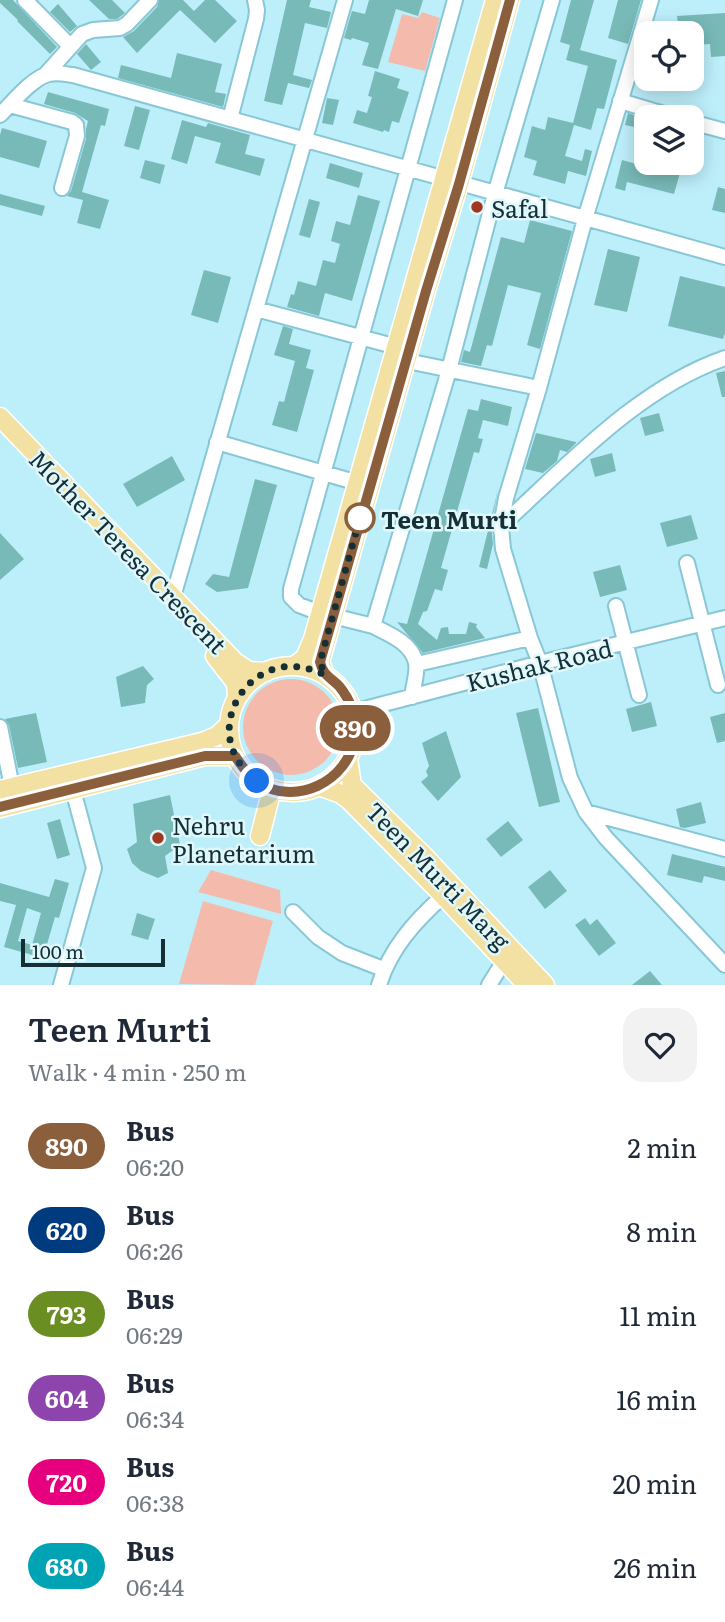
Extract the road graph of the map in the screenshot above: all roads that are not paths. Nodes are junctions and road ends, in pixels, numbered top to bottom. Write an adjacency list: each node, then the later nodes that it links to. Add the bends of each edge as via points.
1 (25, 0): 10 (street)
2 (150, 0): 10 (street, via 127,24 82,34)
3 (255, 0): 15 (street, via 256,19)
4 (345, 0): 18 (street)
5 (455, 0): 19 (street)
6 (495, 0): 20 (main road)
7 (510, 0): 20 (main road)
8 (552, 0): 22 (street)
9 (651, 0): 12 (street)
10 (70, 46): 11 (street)
11 (46, 74): 14 (street); 15 (street, via 73,75)
12 (620, 101): 13 (street); 23 (street)
13 (634, 105)
14 (5, 110): 21 (street, via 76,125)
15 (230, 119): 18 (street)
16 (704, 125): 17 (street)
17 (725, 131)
18 (304, 140): 19 (street); 25 (street)
19 (408, 169): 20 (street); 26 (street)
20 (452, 182): 22 (street); 27 (main road, via 426,291)
21 (62, 188)
22 (495, 194): 23 (street); 29 (street)
23 (585, 219): 24 (street); 30 (street)
24 (725, 257)
25 (256, 309): 26 (street); 33 (street)
26 (360, 338): 27 (street); 34 (street)
27 (402, 354): 29 (street); 35 (main road); 40 (main road)
28 (725, 358): 36 (street, via 655,393 611,425)
29 (449, 370): 30 (street); 43 (street)
30 (539, 388): 36 (street)
31 (0, 417): 38 (main road, Mother Teresa Crescent)
32 (0, 431): 54 (main road, Mother Teresa Crescent, via 214,655 236,683)
33 (217, 443): 34 (street); 38 (street)
34 (322, 473): 35 (street); 40 (street, via 291,597)
35 (358, 483): 40 (main road)
36 (501, 526): 44 (street, via 503,549)
37 (687, 563): 42 (street)
38 (173, 597): 49 (main road, Mother Teresa Crescent, via 235,662 249,671)
39 (617, 606): 45 (street)
40 (326, 615): 43 (street); 48 (main road, via 305,657); 50 (main road, via 320,662)
41 (725, 618): 42 (street, Kushak Road)
42 (703, 624): 45 (street, Kushak Road); 51 (street)
43 (373, 626): 47 (street, via 412,651)
44 (530, 638): 46 (street); 47 (street)
45 (626, 643): 46 (street, Kushak Road); 52 (street)
46 (540, 663): 53 (street, Kushak Road); 66 (street, via 570,778)
47 (417, 664): 53 (street)
48 (295, 666): 49 (main road); 50 (main road)
49 (265, 672): 54 (main road)
50 (325, 675): 55 (main road, via 347,697)
51 (718, 685)
52 (639, 695)
53 (412, 697): 55 (street, Kushak Road)
54 (237, 698): 56 (main road)
55 (353, 712): 60 (main road, via 355,736)
56 (229, 725): 59 (main road); 62 (main road, via 202,742)
57 (0, 726): 58 (street)
58 (2, 744): 62 (street)
59 (235, 756): 63 (main road, via 244,770); 64 (main road, via 205,756)
60 (348, 759): 61 (main road, via 336,775); 78 (main road, Teen Murti Marg, via 352,785)
61 (319, 786): 63 (main road, via 288,792); 69 (main road, Teen Murti Marg, via 349,800)
62 (6, 789)
63 (272, 789): 67 (main road)
64 (73, 790): 65 (main road); 74 (street, via 93,868)
65 (0, 807)
66 (586, 813): 68 (street); 72 (street)
67 (260, 836)
68 (725, 849)
69 (443, 896): 71 (main road, Teen Murti Marg); 73 (street, via 392,951)
70 (293, 912): 73 (street, via 342,953)
71 (504, 961): 76 (street); 77 (main road, Teen Murti Marg)
72 (725, 965)
73 (383, 969): 75 (street)
74 (61, 985)
75 (379, 985)
76 (489, 985)
77 (527, 985)
78 (544, 985)

